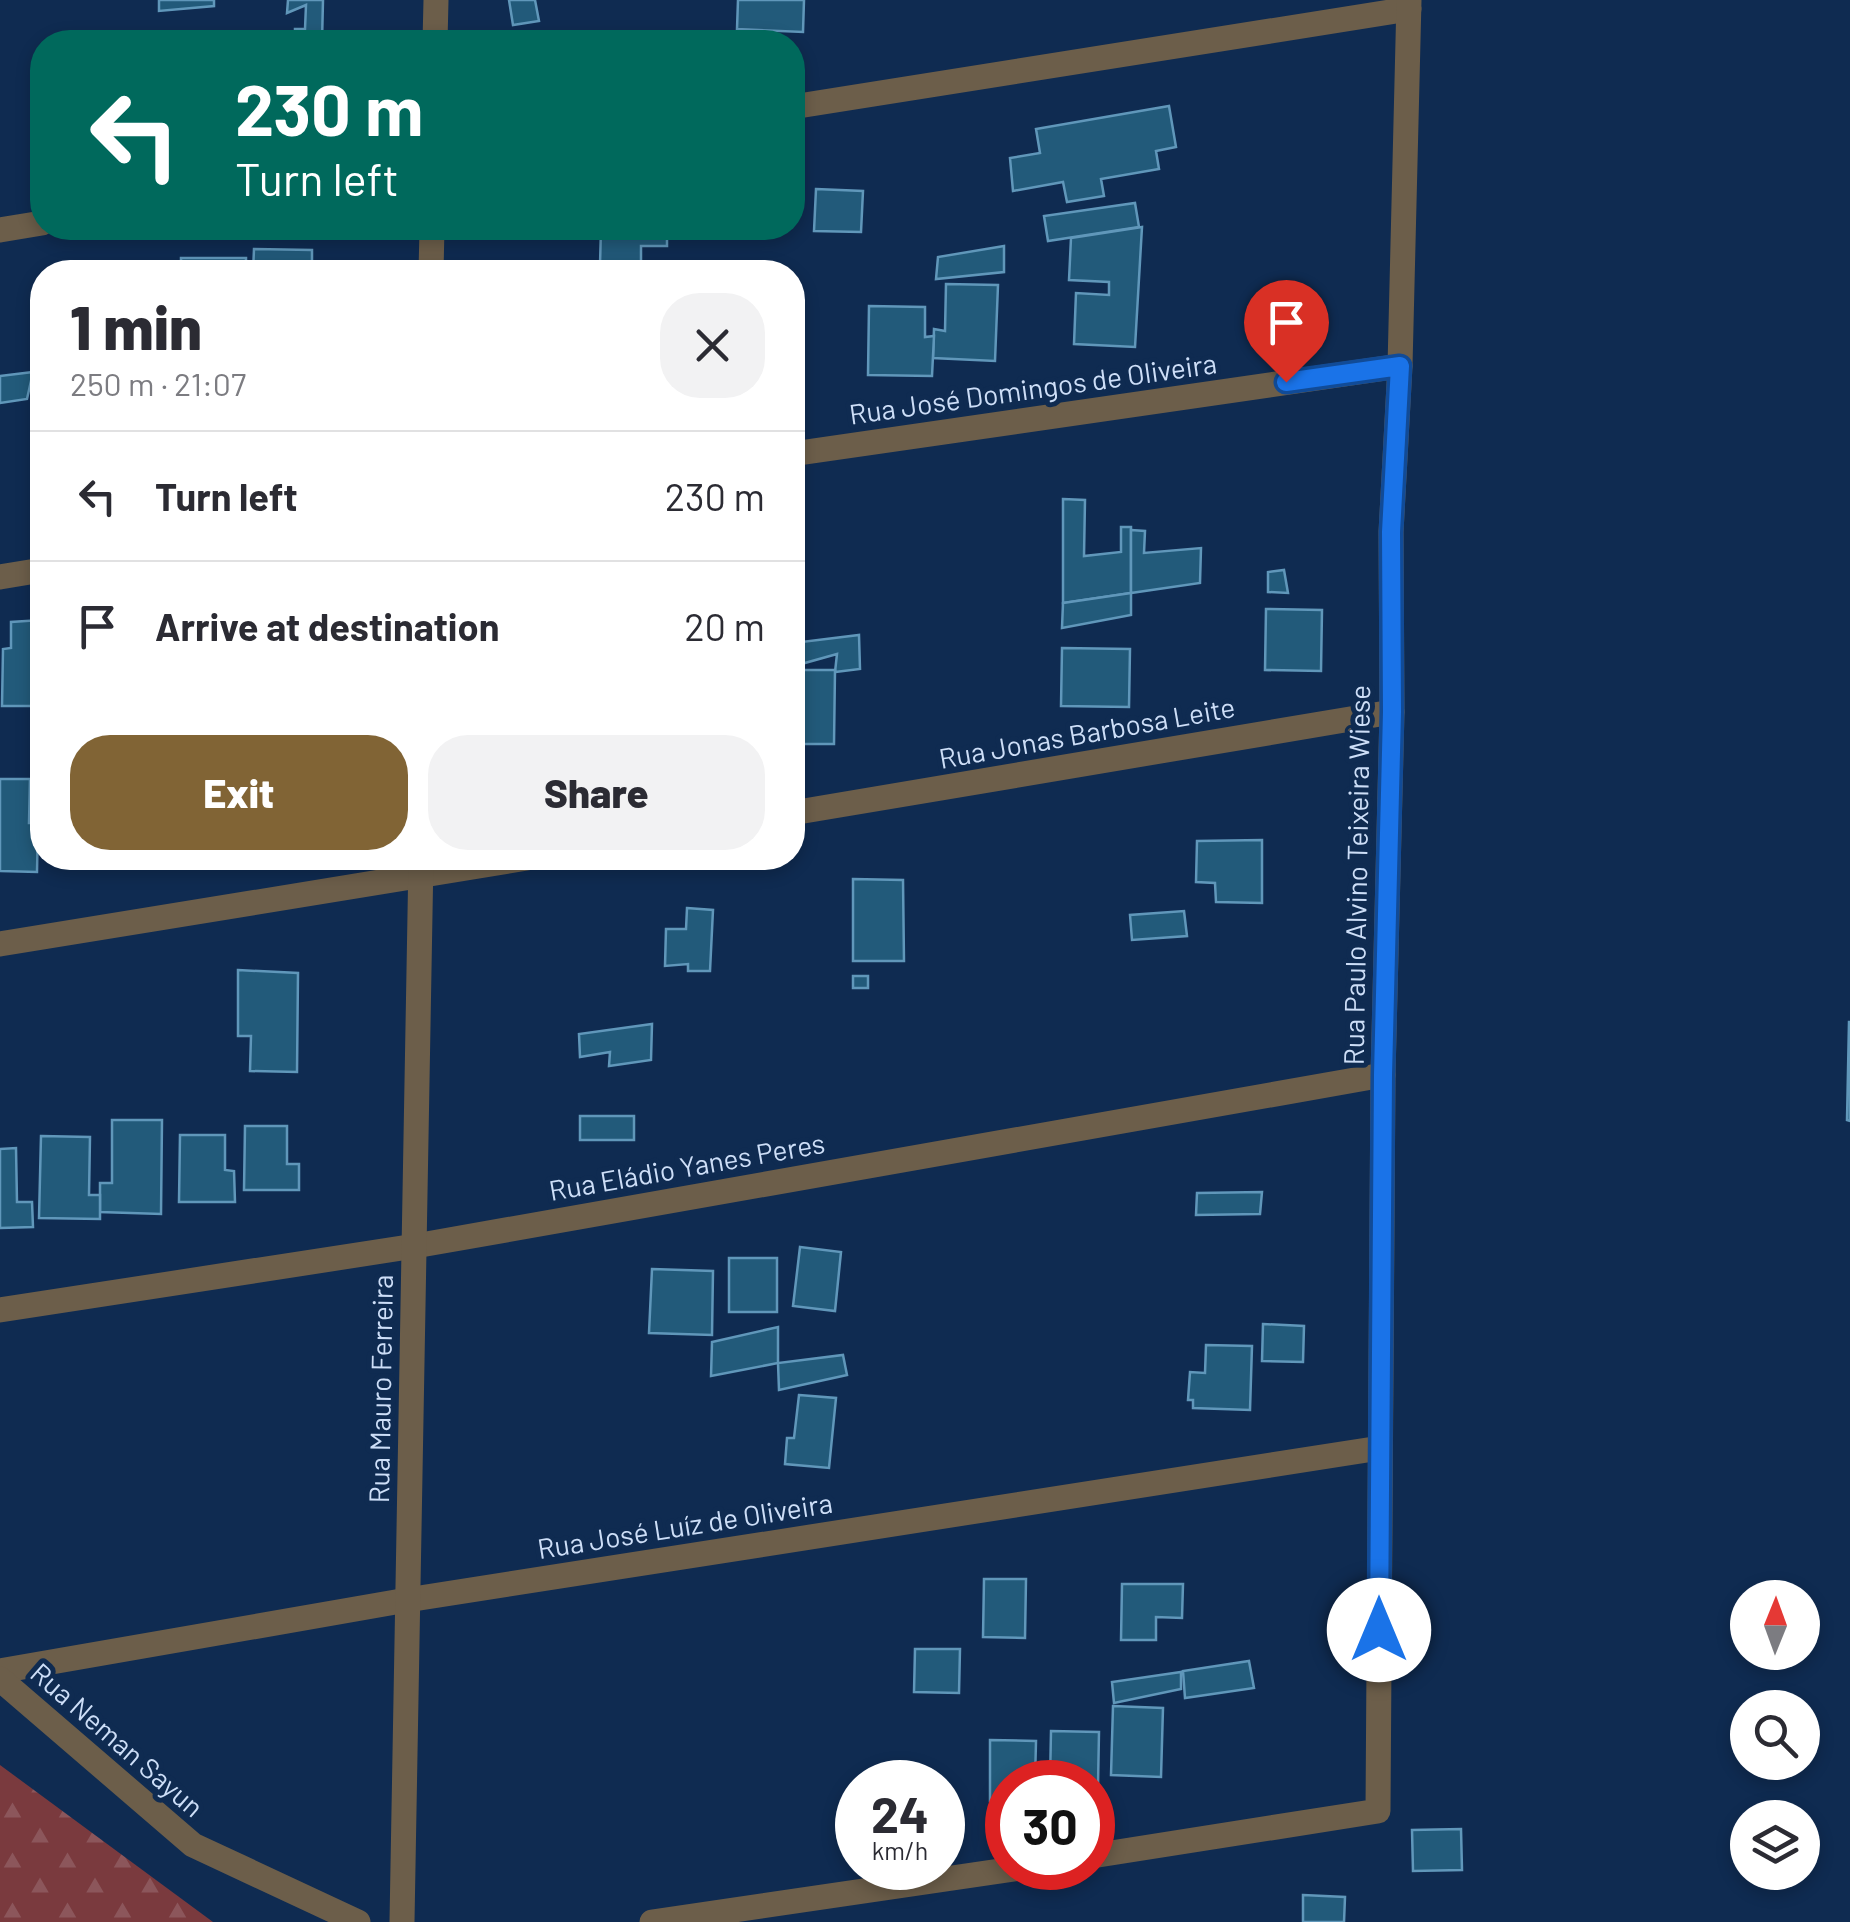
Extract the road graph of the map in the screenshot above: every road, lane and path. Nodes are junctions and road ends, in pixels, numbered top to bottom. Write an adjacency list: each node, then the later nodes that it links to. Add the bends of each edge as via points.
1 (436, 0): 3 (street)
2 (1409, 5): 4 (street); 7 (street, Rua Paulo Alvino Teixeira Wiese)
3 (435, 30)
4 (805, 105)
5 (30, 226): 6 (street)
6 (0, 230)
7 (1400, 366): 8 (street, Rua José Domingos de Oliveira); 11 (street, Rua Paulo Alvino Teixeira Wiese, via 1391,532)
8 (805, 452)
9 (30, 572): 10 (street)
10 (0, 576)
11 (1392, 712): 12 (street, Rua Jonas Barbosa Leite); 16 (street, Rua Paulo Alvino Teixeira Wiese)
12 (805, 811)
13 (399, 870): 15 (street)
14 (421, 870): 17 (street, Rua Mauro Ferreira)
15 (0, 944)
16 (1383, 1075): 17 (street, Rua Eládio Yanes Peres); 19 (street, Rua Paulo Alvino Teixeira Wiese)
17 (414, 1246): 18 (street, Rua Eládio Yanes Peres); 20 (street, Rua Mauro Ferreira)
18 (0, 1310)
19 (1380, 1448): 20 (street, Rua José Luíz de Oliveira); 22 (street, Rua Paulo Alvino Teixeira Wiese, via 1378,1811)
20 (407, 1600): 21 (street, Rua José Luíz de Oliveira); 25 (street, Rua Mauro Ferreira)
21 (0, 1675): 24 (street, Rua Neman Sayun, via 193,1845)
22 (1115, 1852)
23 (985, 1873): 26 (street)
24 (358, 1922)
25 (402, 1922)
26 (652, 1922)

